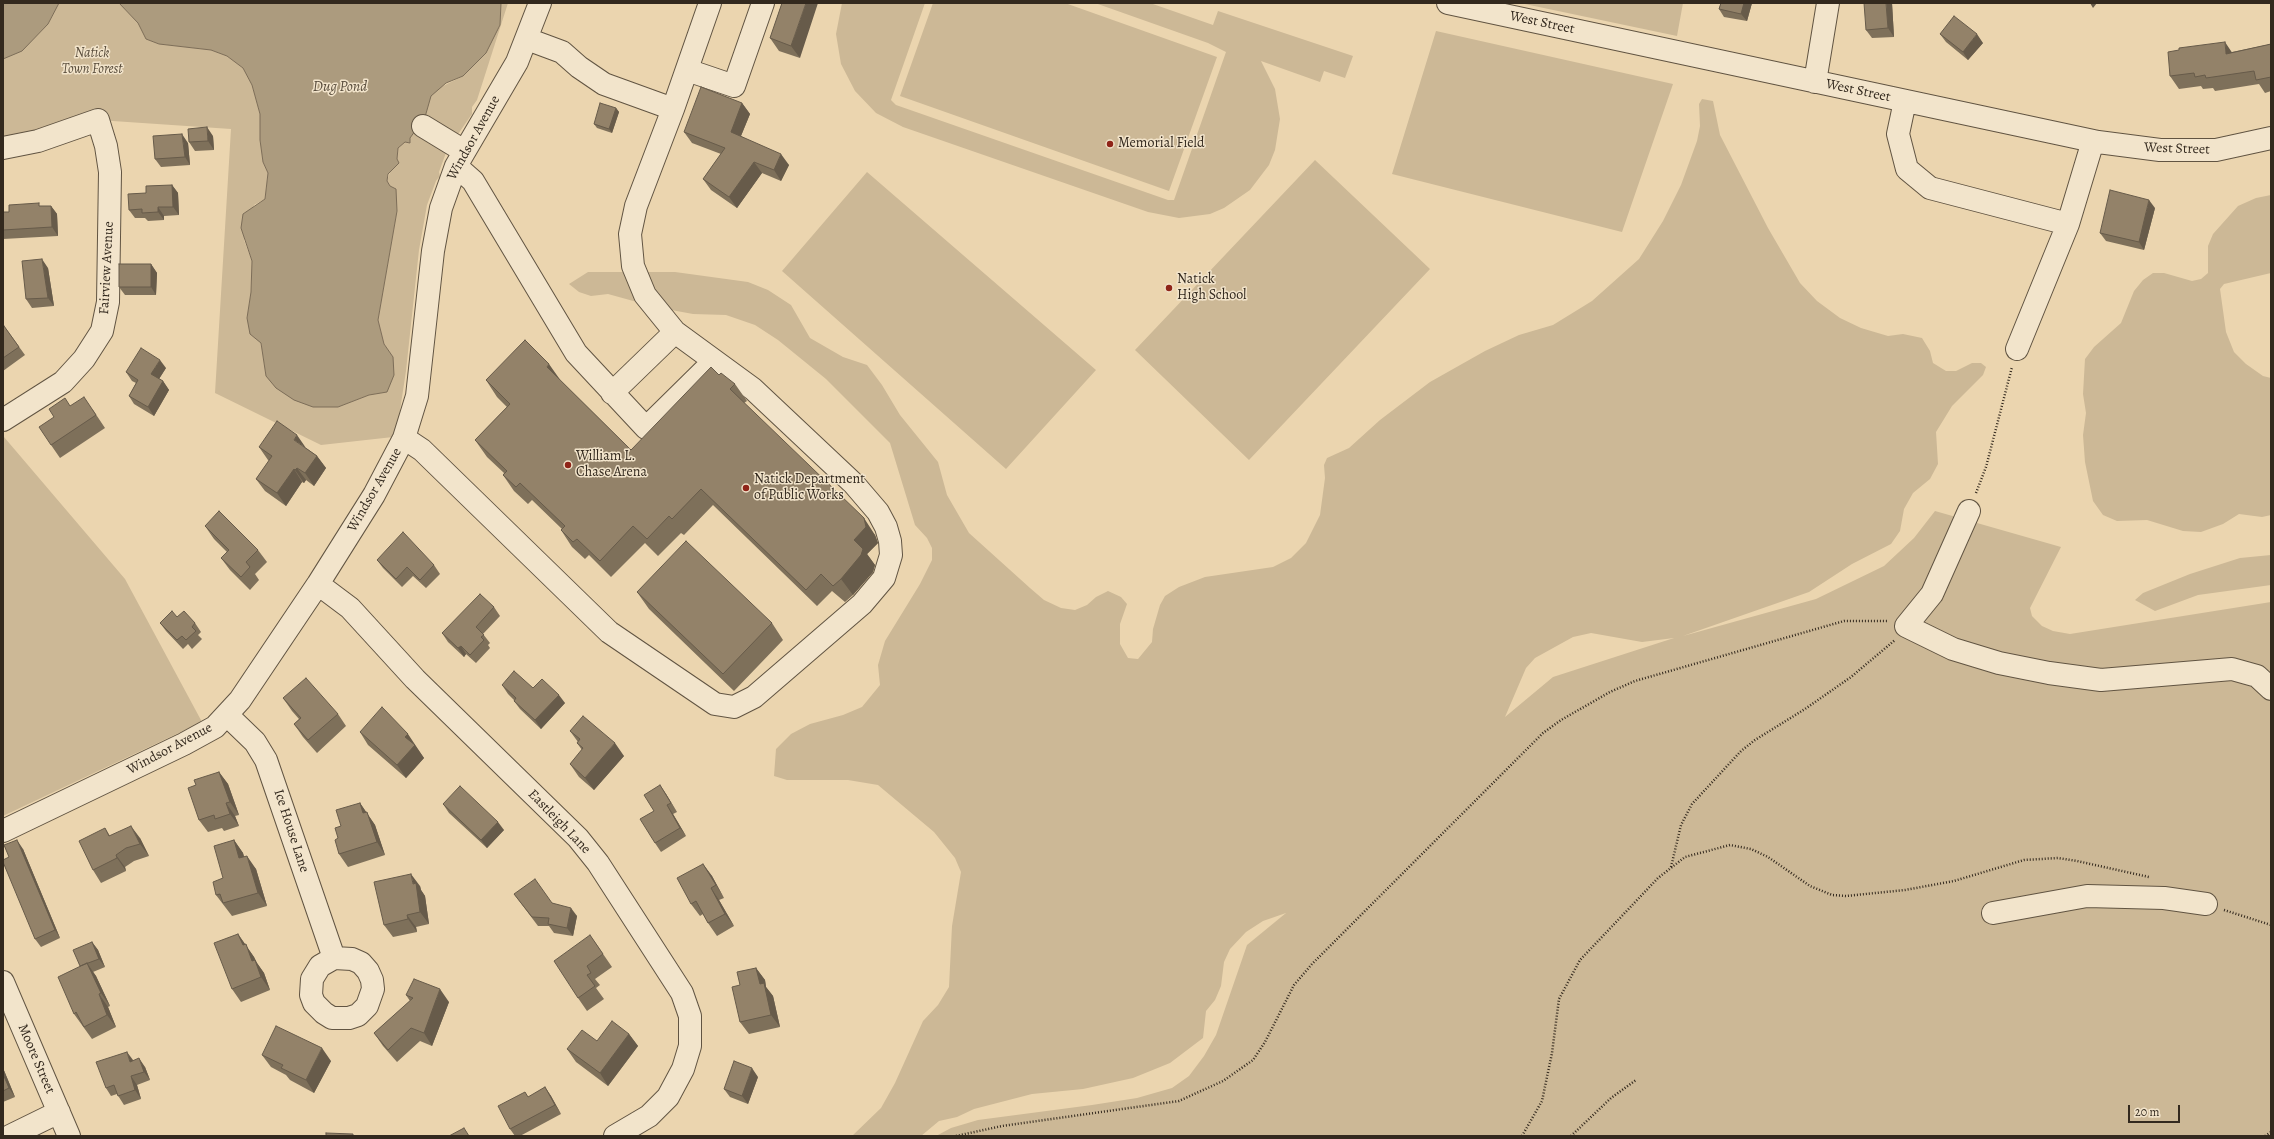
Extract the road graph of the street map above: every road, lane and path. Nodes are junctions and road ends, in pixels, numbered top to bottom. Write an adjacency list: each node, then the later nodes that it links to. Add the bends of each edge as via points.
1 (540, 3): 6 (street, Windsor Avenue)
2 (710, 3): 7 (street)
3 (763, 3): 7 (street, via 734,86)
4 (1448, 3): 8 (street, West Street)
5 (1828, 3): 8 (street)
6 (527, 39): 10 (street, via 562,52 604,84); 15 (street, Windsor Avenue, via 505,83)
7 (687, 70): 10 (street)
8 (1815, 82): 9 (street, West Street)
9 (1905, 101): 13 (street, West Street); 16 (street, via 1898,134 1907,168 1930,188)
10 (673, 109): 17 (street, via 640,191 632,219 630,242 632,266 637,280 654,309)
11 (423, 126): 15 (street)
12 (2271, 138): 13 (street, West Street, via 2216,150 2188,151)
13 (2093, 141): 16 (street)
14 (3, 148): 21 (street, Fairview Avenue, via 38,141 98,120 110,172 108,302 102,331 84,359 63,382)
15 (460, 158): 20 (street, via 576,353); 22 (street, Windsor Avenue, via 441,208 436,230 417,396)
16 (2068, 224): 18 (street)
17 (675, 332): 19 (street); 20 (street)
18 (2017, 349): 23 (path, via 1986,466)
19 (714, 361): 20 (street, via 646,428); 22 (street, via 753,389 854,484 878,512 886,527 891,555 884,578 862,604 754,697 734,707 714,704 609,632 422,450)
20 (612, 393)
21 (3, 420)
22 (404, 438): 24 (street, Windsor Avenue, via 374,495)
23 (1969, 510): 25 (street, via 1932,594)
24 (318, 584): 27 (street, Windsor Avenue, via 251,685); 41 (street, Eastleigh Lane, via 350,608 426,690 578,838 598,863 682,993 690,1016 690,1046 683,1069 668,1097 649,1116)
25 (1906, 626): 26 (street, via 1953,649 1998,663 2049,673 2101,680 2232,669 2256,676); 29 (path, via 1890,645 1851,677 1741,751 1692,804 1681,825); 42 (path, via 1889,621 1844,621 1635,682 1610,692 1543,733 1312,964 1294,985 1253,1060 1238,1072 1178,1101 1002,1126)
26 (2271, 689)
27 (227, 715): 28 (street, Windsor Avenue, via 201,736); 34 (street, Ice House Lane, via 255,742 266,760)
28 (3, 831)
29 (1671, 867): 30 (path, via 1685,857 1700,852 1730,845 1740,846 1760,852 1810,886 1832,895 1846,896 1954,881 2024,860 2058,858); 43 (path, via 1616,920 1580,960 1559,999 1542,1101)
30 (2152, 877)
31 (2206, 904): 32 (street, via 2164,898 2086,896); 33 (path)
32 (1992, 912)
33 (2271, 925)
34 (334, 958)
35 (3, 982): 37 (street, Moore Street)
36 (1636, 1080): 44 (path, via 1611,1098)
37 (59, 1112): 39 (street); 40 (street, Moore Street)
38 (2271, 1132): 45 (path)
39 (10, 1136)
40 (69, 1136)
41 (615, 1136)
42 (956, 1136)
43 (1522, 1136)
44 (1571, 1136)
45 (2265, 1136)

